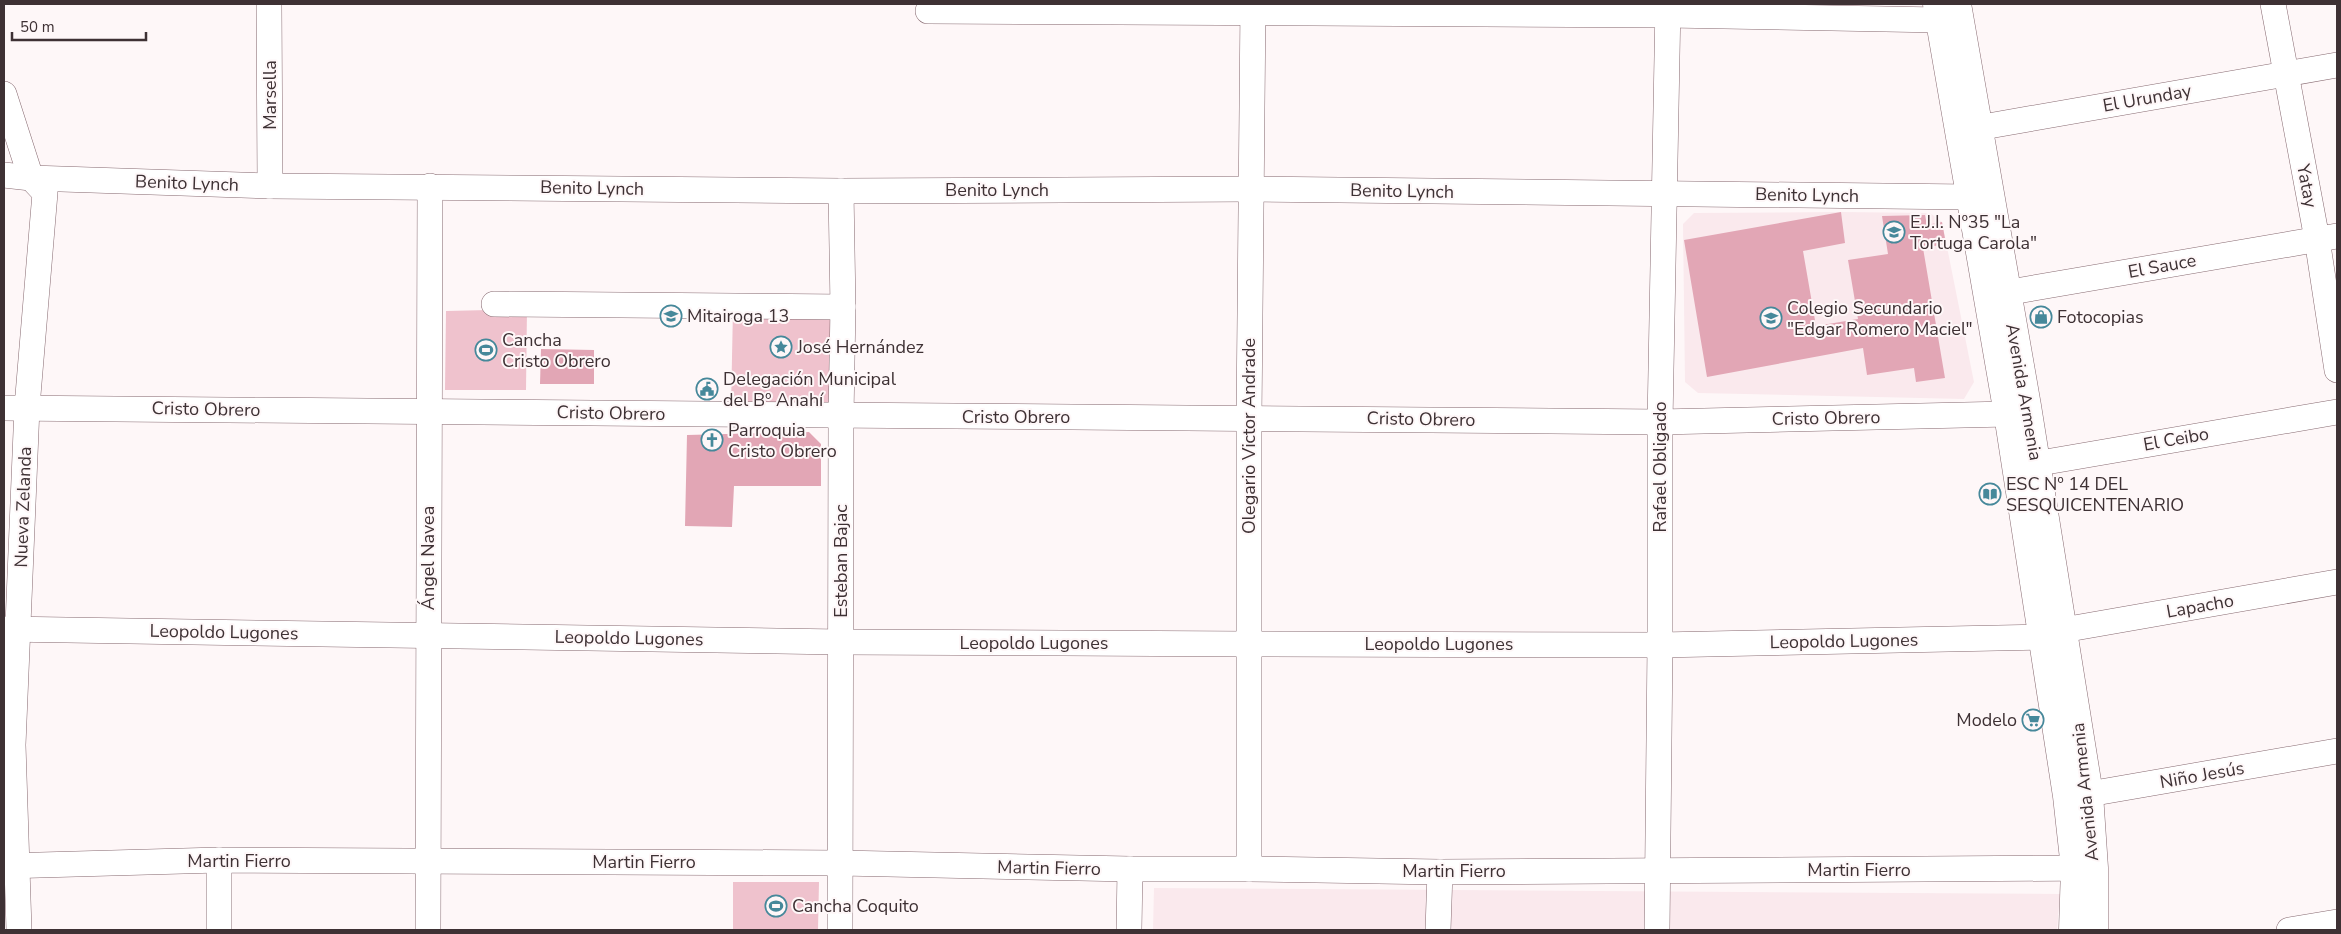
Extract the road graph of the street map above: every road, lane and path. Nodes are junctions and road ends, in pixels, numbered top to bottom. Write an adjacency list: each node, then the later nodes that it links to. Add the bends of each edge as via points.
1 (269, 4): 13 (street, Marsella)
2 (2274, 4): 8 (street, Yatay)
3 (1253, 8): 4 (street); 5 (street); 15 (street, Olegario Victor Andrade)
4 (1668, 9): 6 (street); 17 (street, Rafael Obligado)
5 (928, 11)
6 (1948, 11): 10 (main road, Avenida Armenia)
7 (2337, 65): 8 (street, El Urunday)
8 (2286, 74): 10 (street, El Urunday); 19 (street, Yatay)
9 (4, 94): 12 (street, Nueva Zelanda)
10 (1967, 130): 18 (main road, Avenida Armenia)
11 (4, 175): 12 (street, Benito Lynch)
12 (31, 178): 13 (street, Benito Lynch); 24 (street, Nueva Zelanda, via 45,193)
13 (270, 186): 14 (street, Benito Lynch)
14 (430, 186): 16 (street, Benito Lynch); 26 (street, Ángel Navea)
15 (1251, 189): 16 (street, Benito Lynch); 17 (street, Benito Lynch); 29 (street, Olegario Victor Andrade)
16 (841, 191): 22 (street, Esteban Bajac)
17 (1665, 193): 18 (street, Benito Lynch); 30 (street, Rafael Obligado)
18 (1979, 194): 20 (main road, Avenida Armenia)
19 (2327, 238): 20 (street, El Sauce); 23 (street, Yatay)
20 (1997, 295): 25 (main road, Avenida Armenia)
21 (494, 304): 22 (street)
22 (843, 307): 28 (street, Esteban Bajac)
23 (2337, 370)
24 (15, 407): 26 (street, Cristo Obrero); 33 (street, Nueva Zelanda)
25 (2018, 410): 30 (street, Cristo Obrero); 31 (main road, Avenida Armenia)
26 (429, 411): 28 (street, Cristo Obrero); 35 (street, Ángel Navea)
27 (2337, 412): 31 (street, El Ceibo)
28 (841, 416): 29 (street, Cristo Obrero); 36 (street, Esteban Bajac)
29 (1249, 417): 30 (street, Cristo Obrero); 37 (street, Olegario Victor Andrade)
30 (1660, 422): 38 (street, Rafael Obligado)
31 (2026, 465): 34 (main road, Avenida Armenia)
32 (2337, 582): 34 (street, Lapacho)
33 (11, 629): 35 (street, Leopoldo Lugones); 44 (street, Nueva Zelanda)
34 (2053, 633): 38 (street, Leopoldo Lugones); 40 (main road, Avenida Armenia)
35 (428, 635): 36 (street, Leopoldo Lugones); 42 (street, Ángel Navea)
36 (840, 642): 37 (street, Leopoldo Lugones); 43 (street, Esteban Bajac)
37 (1249, 644): 38 (street, Leopoldo Lugones); 45 (street, Olegario Victor Andrade)
38 (1660, 644): 48 (street, Rafael Obligado)
39 (2337, 751): 40 (street, Niño Jesús)
40 (2078, 795): 46 (main road, Avenida Armenia)
41 (219, 860): 42 (street, Martin Fierro); 44 (street, Martin Fierro); 52 (street)
42 (429, 861): 43 (street, Martin Fierro); 53 (street, Ángel Navea)
43 (840, 863): 47 (street, Martin Fierro); 54 (street, Esteban Bajac)
44 (11, 866): 51 (street, Nueva Zelanda)
45 (1249, 868): 47 (street, Martin Fierro); 49 (street, Martin Fierro)
46 (2084, 868): 48 (street, Martin Fierro); 58 (main road, Avenida Armenia); 59 (main road, Avenida Armenia)
47 (1130, 869): 55 (street)
48 (1658, 871): 49 (street, Martin Fierro); 57 (street, Rafael Obligado)
49 (1440, 872): 56 (street)
50 (2337, 922): 60 (street)
51 (19, 930)
52 (219, 930)
53 (428, 930)
54 (840, 930)
55 (1129, 930)
56 (1438, 930)
57 (1657, 930)
58 (2073, 930)
59 (2094, 930)
60 (2289, 930)

